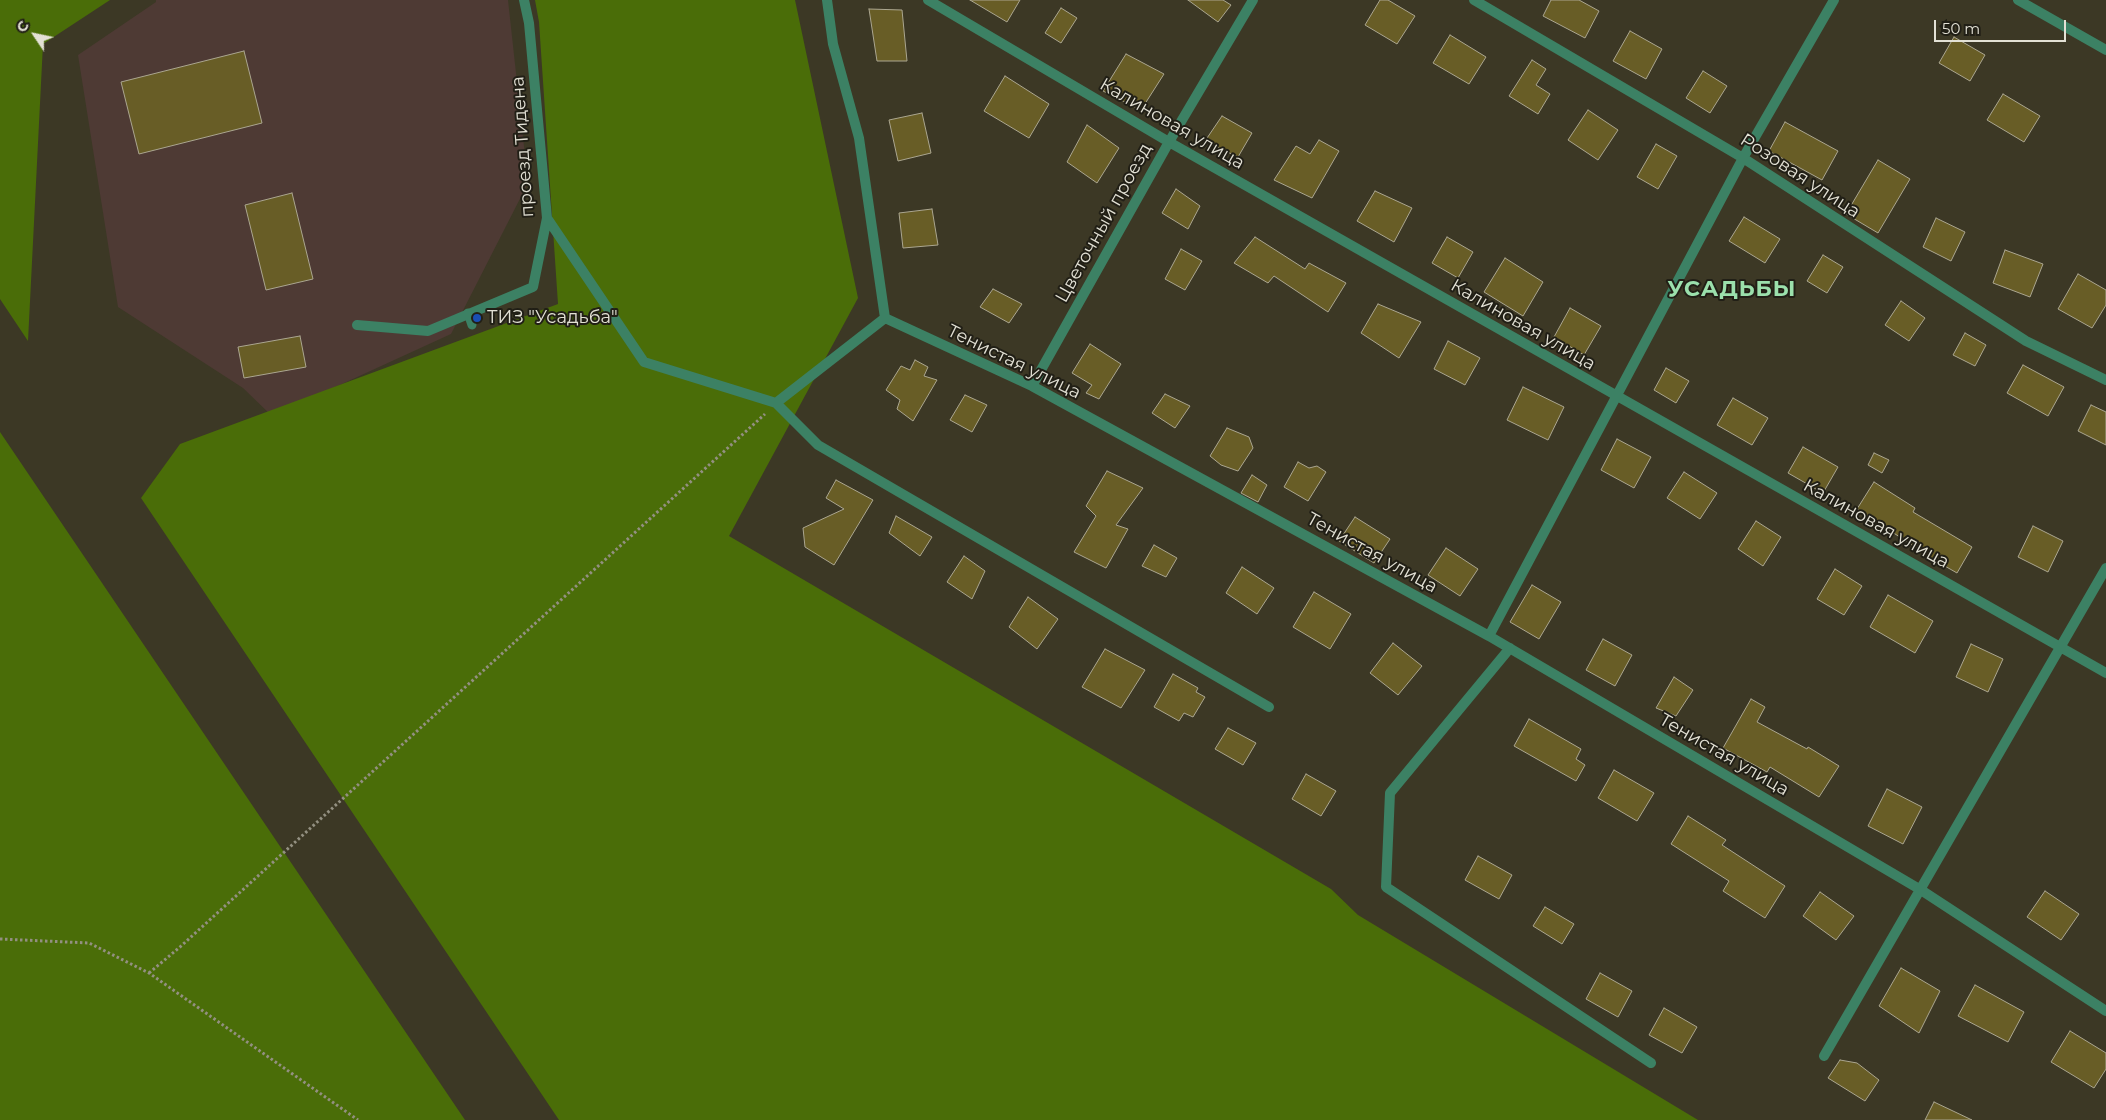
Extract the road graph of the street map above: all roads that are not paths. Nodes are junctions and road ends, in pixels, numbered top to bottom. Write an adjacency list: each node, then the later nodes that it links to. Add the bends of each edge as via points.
1 (524, 0): 11 (street, проезд Тидена, via 529,23)
2 (827, 0): 13 (street, via 833,44 859,138)
3 (928, 0): 9 (street, Калиновая улица)
4 (1252, 0): 9 (street, Цветочный проезд)
5 (1474, 0): 10 (street, Розовая улица)
6 (1834, 0): 10 (street)
7 (2018, 0): 8 (street)
8 (2106, 50)
9 (1169, 142): 17 (street, Цветочный проезд); 18 (street, Калиновая улица)
10 (1743, 158): 16 (street, Розовая улица, via 2026,341); 18 (street)
11 (547, 218): 12 (street, проезд Тидена, via 533,287); 19 (street, via 644,362)
12 (468, 313): 14 (street, проезд Тидена, via 428,331); 15 (lane)
13 (885, 318): 17 (street, Тенистая улица); 19 (street)
14 (358, 325)
15 (472, 326)
16 (2106, 380)
17 (1032, 386): 21 (street, Тенистая улица)
18 (1618, 397): 21 (street); 22 (street, Калиновая улица)
19 (776, 404): 25 (street, via 818,445)
20 (2106, 568): 22 (street)
21 (1490, 636): 23 (street, Тенистая улица)
22 (2061, 646): 24 (street, Калиновая улица); 26 (street)
23 (1510, 648): 26 (street, Тенистая улица); 29 (street, via 1390,793 1386,887)
24 (2106, 672)
25 (1269, 707)
26 (1922, 890): 27 (street, Тенистая улица); 28 (street)
27 (2106, 1011)
28 (1824, 1056)
29 (1651, 1063)

